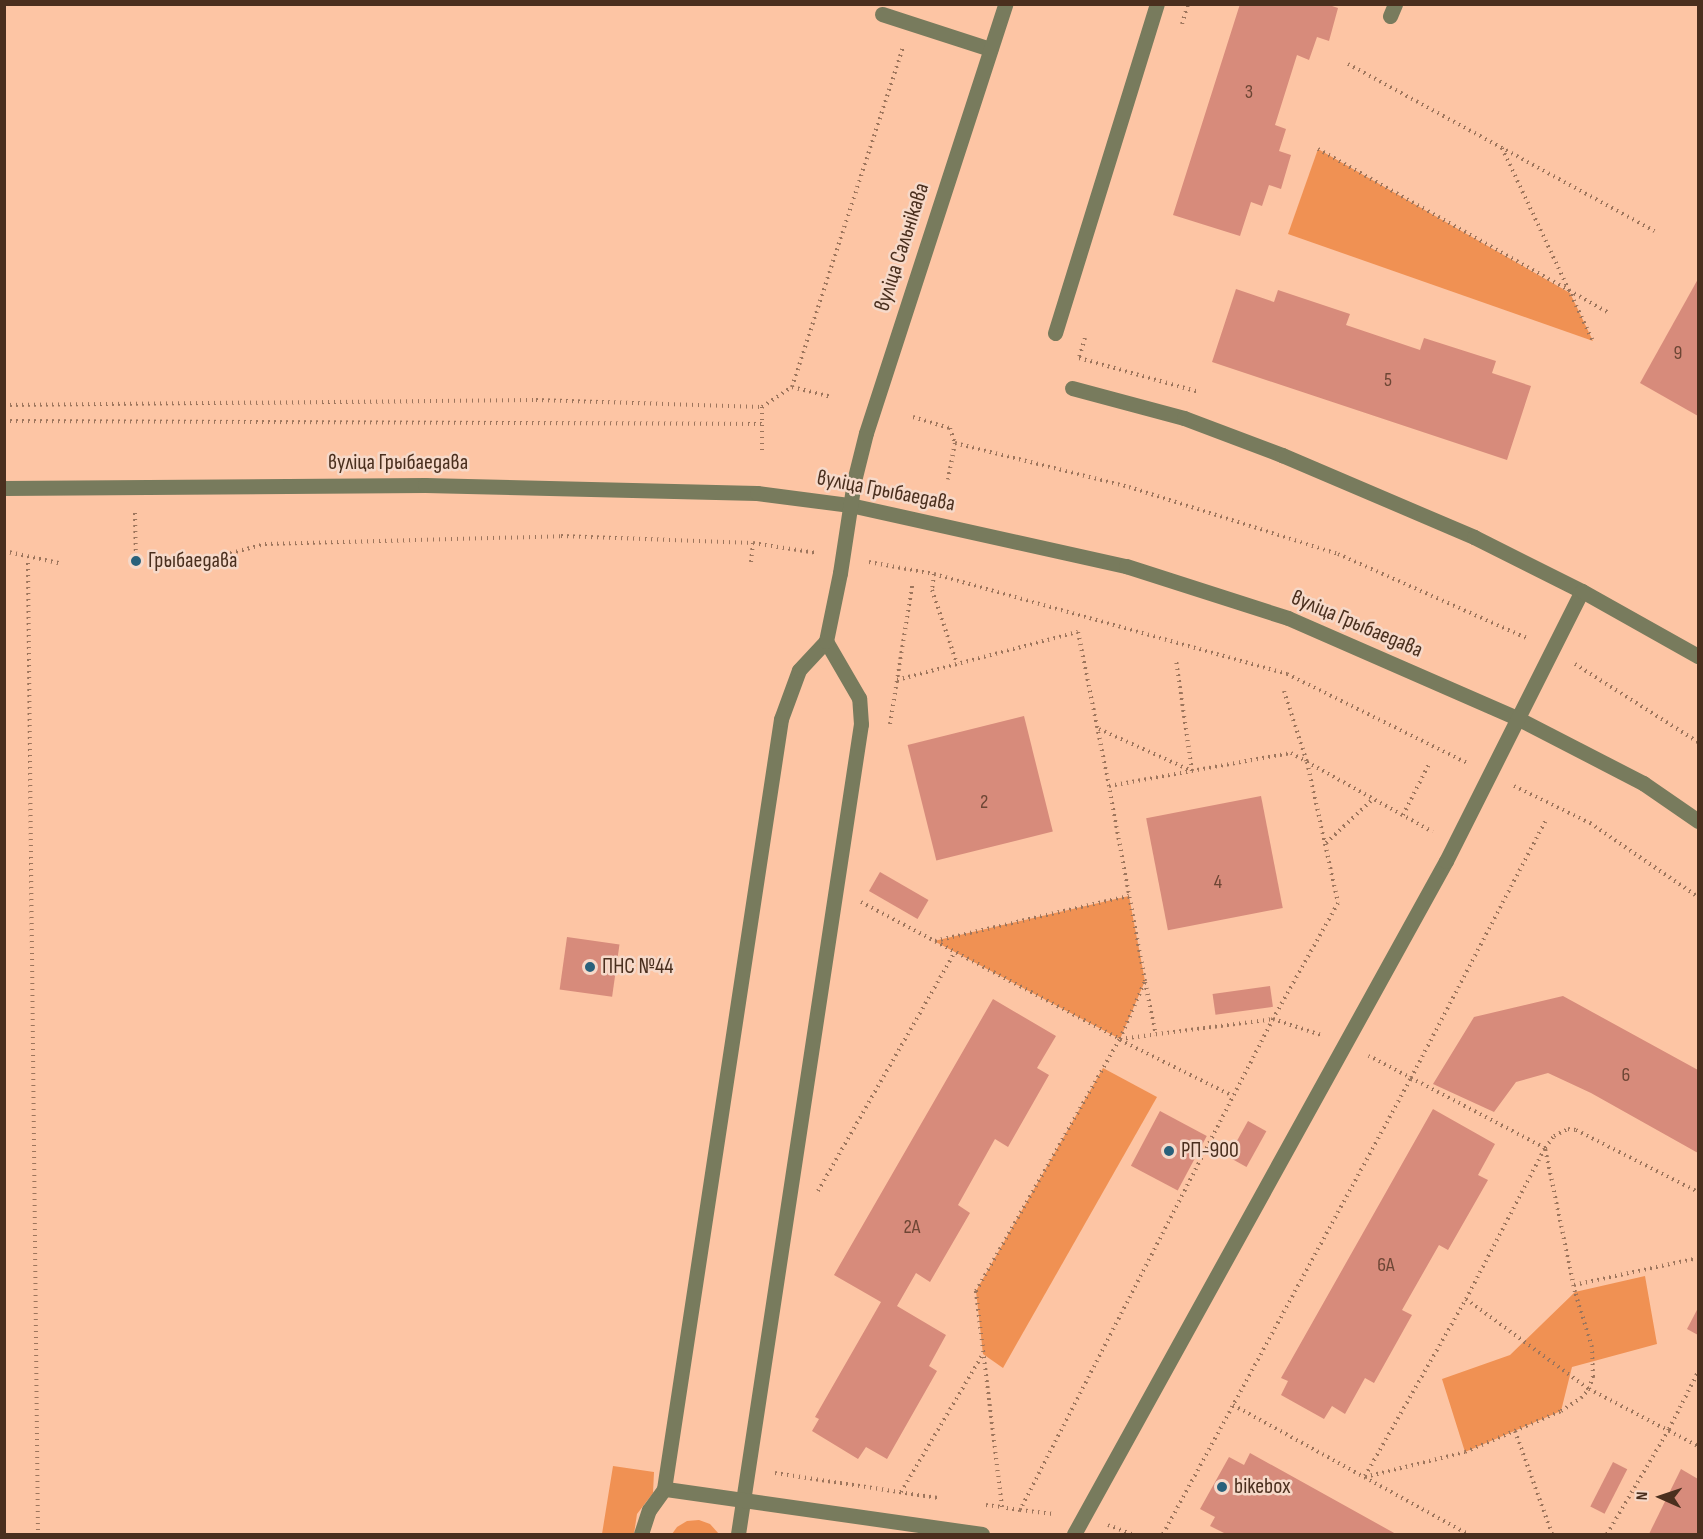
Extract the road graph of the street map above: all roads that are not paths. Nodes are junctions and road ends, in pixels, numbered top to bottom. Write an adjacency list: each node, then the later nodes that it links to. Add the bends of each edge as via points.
1 (1005, 4): 4 (street, вуліца Сальнікава)
2 (1157, 4): 5 (street)
3 (882, 15): 4 (street)
4 (990, 49): 8 (street, вуліца Сальнікава, via 866,433)
5 (1055, 333)
6 (1072, 388): 9 (street, via 1184,418 1282,455 1498,548)
7 (4, 488): 8 (street, вуліца Грыбаедава, via 425,485 757,493)
8 (850, 505): 10 (street, вуліца Сальнікава); 12 (street, вуліца Грыбаедава, via 1126,566 1288,618)
9 (1582, 591): 11 (street); 12 (street)
10 (826, 641): 14 (street, via 799,670 781,719); 15 (street, via 859,698 861,724)
11 (1698, 656)
12 (1519, 719): 13 (street, вуліца Грыбаедава, via 1642,783); 19 (street, via 1455,844)
13 (1698, 821)
14 (664, 1489): 15 (street); 16 (street, via 649,1510)
15 (743, 1501): 17 (street); 18 (street)
16 (641, 1534)
17 (738, 1534)
18 (982, 1534)
19 (1074, 1534)

